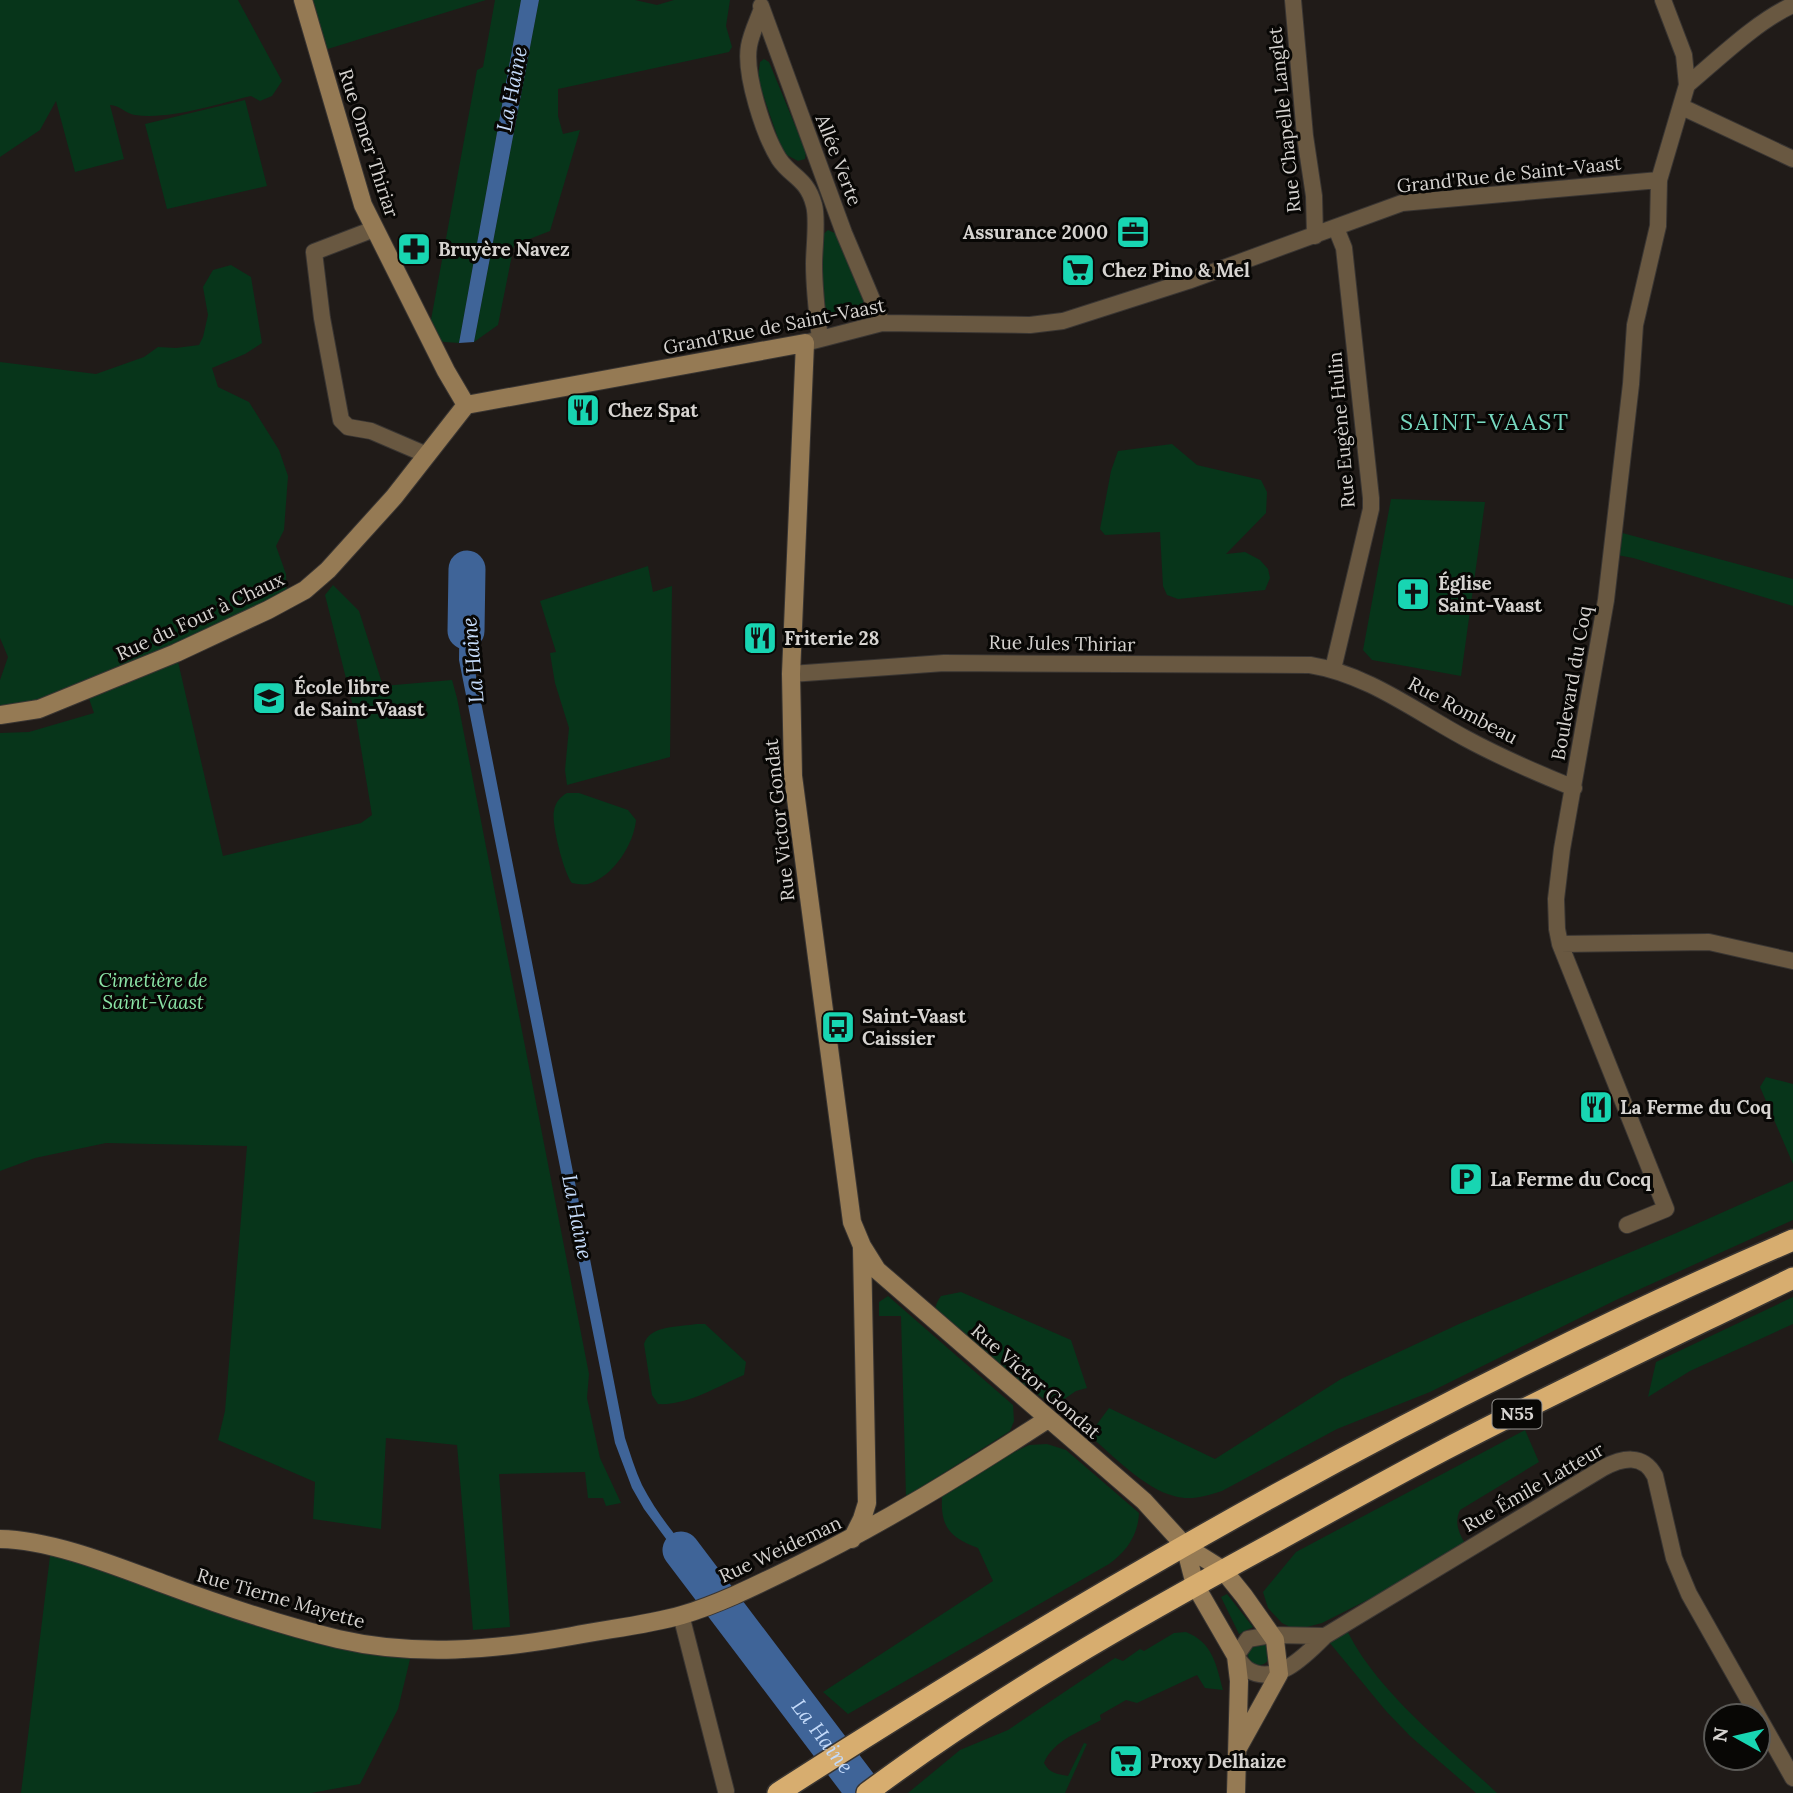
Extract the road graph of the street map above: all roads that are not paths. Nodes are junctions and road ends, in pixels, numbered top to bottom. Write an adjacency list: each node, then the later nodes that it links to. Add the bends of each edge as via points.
1 (303, 0): 11 (street, Rue Omer Thiriar, via 354,179)
2 (1293, 0): 12 (street, Rue Chapelle Langlet)
3 (1663, 0): 6 (street, via 1684,55)
4 (761, 5): 13 (street, Allée Verte, via 844,233); 14 (street, Allée Verte, via 748,47 751,88 773,147 806,186 815,207)
5 (1793, 5): 6 (street)
6 (1687, 85): 7 (street, Boulevard du Coq)
7 (1682, 107): 8 (street); 9 (street, Boulevard du Coq)
8 (1793, 159)
9 (1659, 180): 10 (street, Grand'Rue de Saint-Vaast, via 1412,202); 20 (street, Boulevard du Coq, via 1658,226 1635,325 1606,600)
10 (1336, 228): 12 (street, Grand'Rue de Saint-Vaast); 17 (street, Rue Eugène Hulin, via 1344,248 1371,509)
11 (374, 229): 15 (street, Rue Omer Thiriar); 16 (street, via 314,255 341,420 348,427 371,431)
12 (1315, 236): 13 (street, Grand'Rue de Saint-Vaast, via 1063,321 1030,325)
13 (883, 323): 14 (street, Grand'Rue de Saint-Vaast)
14 (812, 341): 15 (street, Grand'Rue de Saint-Vaast); 18 (street, Rue Victor Gondat)
15 (466, 405): 16 (street, Rue du Four à Chaux)
16 (427, 455): 19 (street, Rue du Four à Chaux, via 337,561 305,590 163,658 39,709)
17 (1333, 669): 18 (street, Rue Jules Thiriar, via 1297,664 944,663); 20 (street, Rue Rombeau)
18 (791, 674): 25 (street, Rue Victor Gondat, via 793,776 846,1184 852,1222)
19 (0, 715)
20 (1574, 788): 21 (street, Boulevard du Coq, via 1556,899)
21 (1560, 944): 22 (street, via 1709,942); 23 (street, Boulevard du Coq, via 1666,1209)
22 (1793, 961)
23 (1627, 1225)
24 (1793, 1240): 30 (highway, N55, via 1598,1329)
25 (862, 1246): 27 (street, Rue Victor Gondat, via 877,1270); 29 (street, Rue Victor Gondat, via 867,1503)
26 (1793, 1278): 31 (highway, N55, via 1444,1450)
27 (1048, 1419): 29 (street, Rue Weideman); 30 (street, Rue Victor Gondat, via 1144,1501)
28 (0, 1539): 33 (street, Rue Tierne Mayette, via 89,1558 228,1608 338,1639 412,1651 536,1643)
29 (852, 1539): 33 (street, Rue Weideman, via 733,1596)
30 (1185, 1546): 31 (street); 32 (street); 41 (highway, N55)
31 (1223, 1570): 32 (highway, N55); 34 (street)
32 (1195, 1585): 36 (street); 42 (highway, N55, via 1017,1689)
33 (681, 1615): 40 (street)
34 (1272, 1635): 35 (street); 36 (street, via 1248,1639); 37 (street, via 1279,1654)
35 (1325, 1636): 37 (street, Rue Émile Latteur); 39 (street, Rue Émile Latteur, via 1603,1468 1623,1459 1641,1461 1658,1483 1674,1558 1689,1594)
36 (1236, 1656): 37 (street, via 1247,1669); 38 (street)
37 (1279, 1674): 38 (street)
38 (1238, 1748): 43 (street)
39 (1793, 1778)
40 (726, 1791)
41 (778, 1793)
42 (867, 1793)
43 (1236, 1793)

